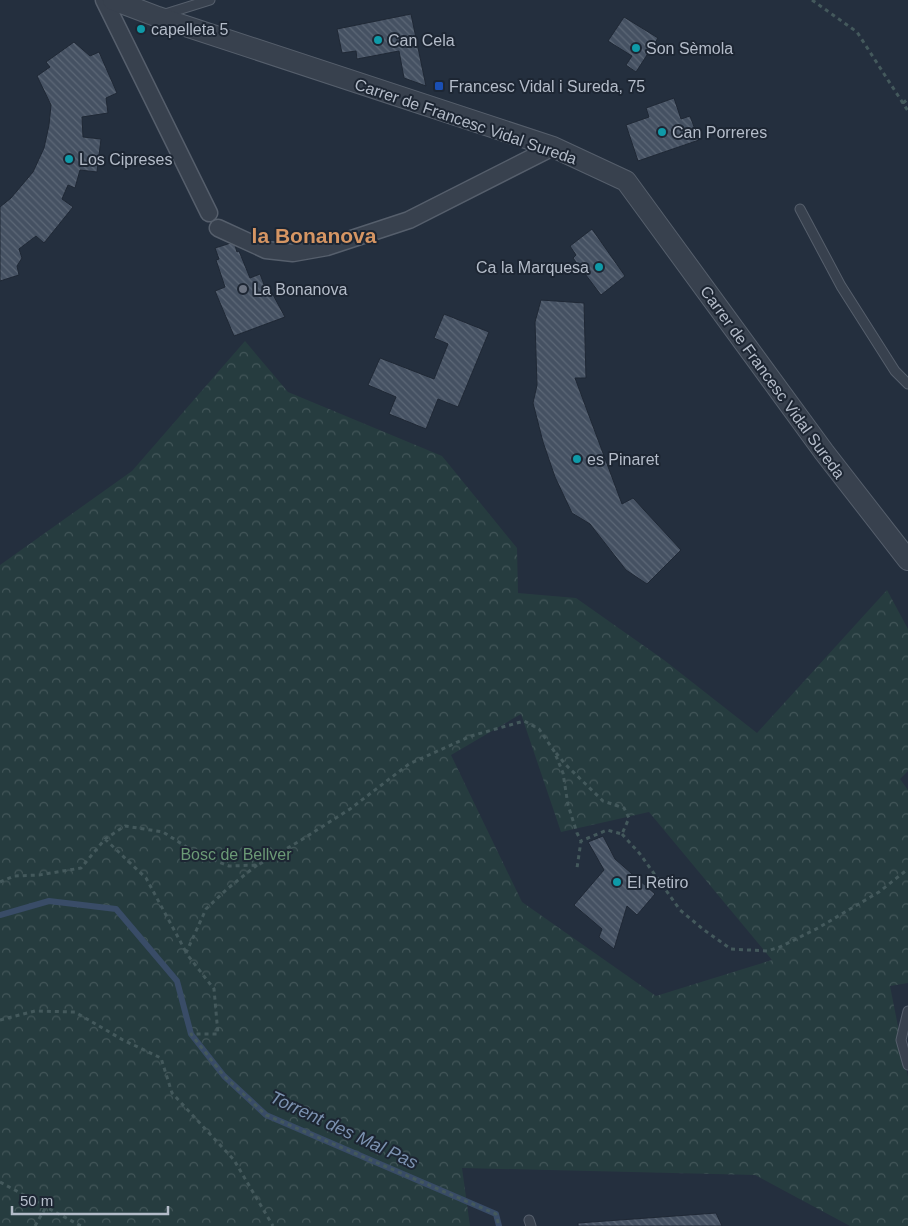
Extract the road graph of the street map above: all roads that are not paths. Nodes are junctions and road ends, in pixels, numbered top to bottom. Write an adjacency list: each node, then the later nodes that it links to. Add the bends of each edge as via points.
1 (104, 0): 7 (street)
2 (113, 0): 4 (street, Carrer de Francesc Vidal Sureda)
3 (210, 0): 4 (lane)
4 (158, 17): 5 (street, Carrer de Francesc Vidal Sureda)
5 (553, 147): 8 (street, via 409,220 327,247 293,253 266,250); 10 (street, Carrer de Francesc Vidal Sureda, via 626,181 824,452)
6 (800, 210): 9 (lane, via 841,286 895,371)
7 (209, 213)
8 (218, 228)
9 (908, 384)
10 (908, 560)
11 (908, 1011): 12 (lane, via 901,1040)
12 (908, 1065)

